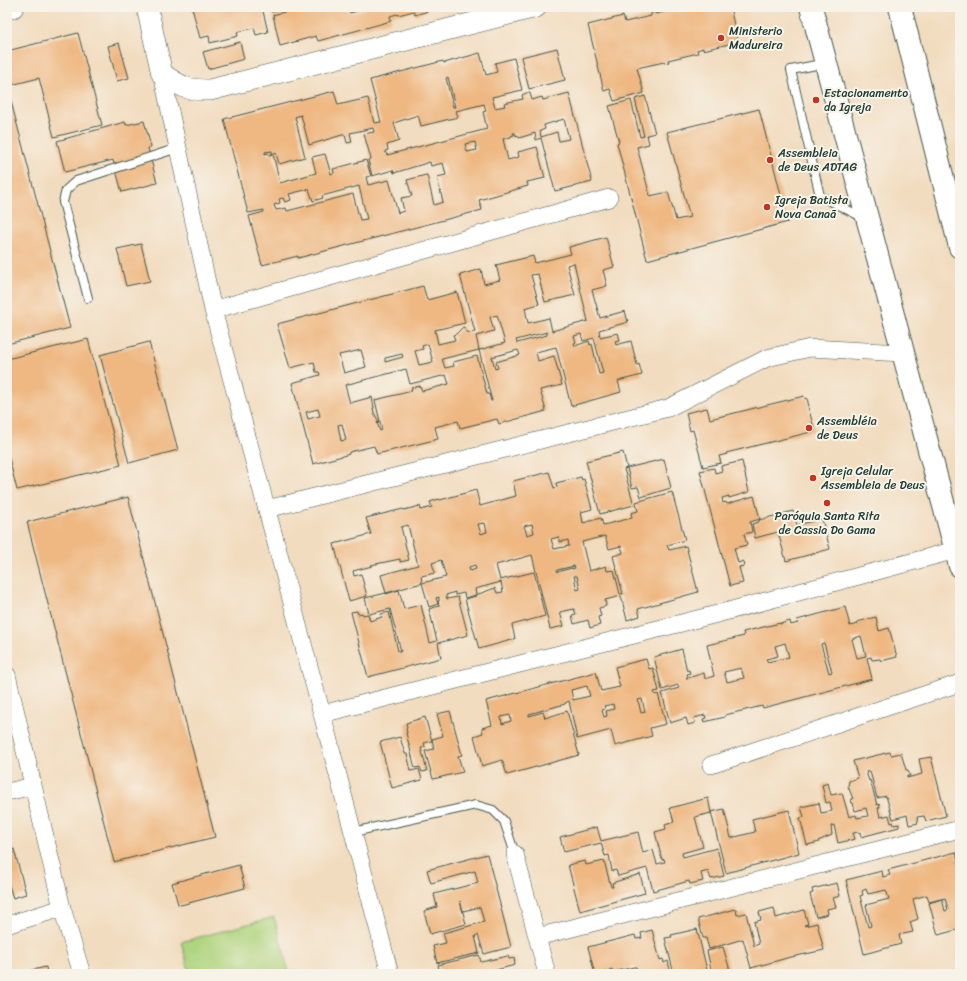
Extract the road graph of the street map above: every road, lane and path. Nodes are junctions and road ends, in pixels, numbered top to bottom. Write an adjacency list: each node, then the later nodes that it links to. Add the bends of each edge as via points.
1 (13, 7): 6 (street)
2 (147, 7): 8 (street)
3 (536, 7): 8 (street, via 210,90 189,89)
4 (811, 7): 7 (main road)
5 (900, 7): 12 (main road)
6 (7, 9)
7 (827, 63): 11 (main road); 11 (lane, via 791,70 820,196)
8 (162, 74): 9 (street)
9 (178, 148): 13 (lane, via 76,181 66,190 63,202); 14 (street)
10 (609, 198): 14 (street)
11 (868, 220): 15 (main road)
12 (960, 247)
13 (88, 298)
14 (212, 310): 16 (street)
15 (903, 353): 16 (street, via 810,348 767,358 668,408); 17 (main road)
16 (267, 509): 20 (street)
17 (958, 558): 20 (street, via 709,616)
18 (7, 675): 22 (street)
19 (960, 683): 21 (street)
20 (322, 714): 25 (street)
21 (711, 765)
22 (33, 786): 23 (street); 27 (street)
23 (7, 792)
24 (960, 829): 29 (street)
25 (353, 832): 26 (lane, via 476,805 493,810 504,821); 31 (street)
26 (514, 854): 29 (street)
27 (62, 908): 28 (street); 30 (street)
28 (7, 925)
29 (537, 937): 32 (street)
30 (82, 974)
31 (390, 974)
32 (547, 974)

